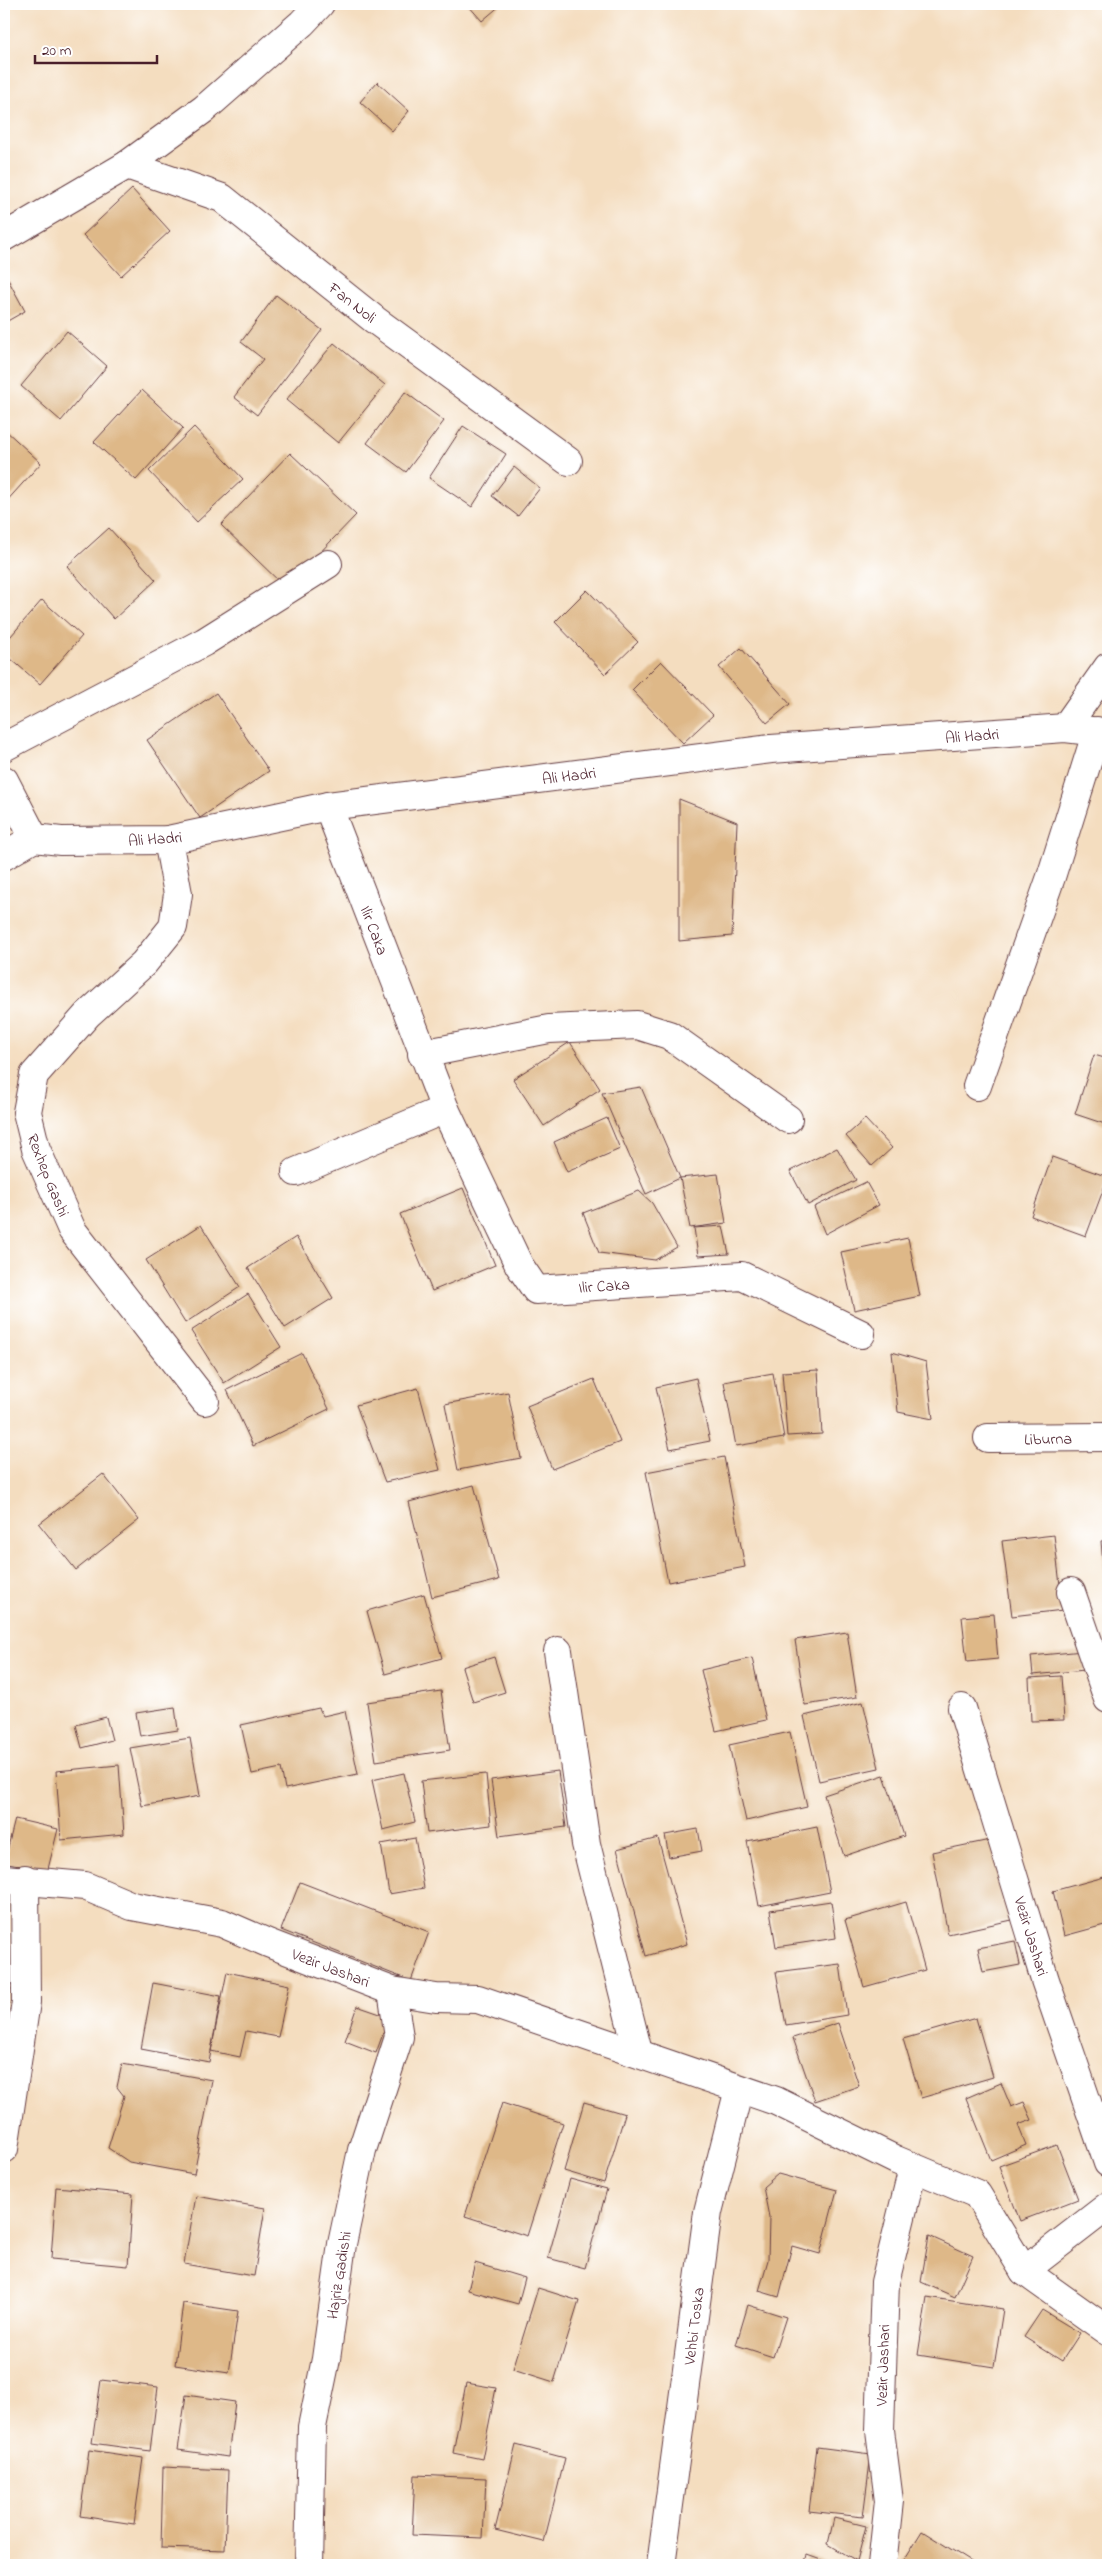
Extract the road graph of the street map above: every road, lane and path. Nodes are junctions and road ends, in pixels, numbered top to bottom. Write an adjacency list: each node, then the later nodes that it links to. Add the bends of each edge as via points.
1 (320, 4): 2 (street, via 204,109)
2 (127, 165): 3 (street); 4 (street, Fan Noli, via 222,198 374,320)
3 (4, 237)
4 (568, 461)
5 (328, 564): 9 (street, via 204,642)
6 (1108, 667): 7 (street)
7 (1065, 728): 8 (street, Ali Hadri); 11 (street, Ali Hadri, via 771,749)
8 (1102, 732): 16 (street)
9 (4, 747)
10 (4, 780): 12 (street)
11 (328, 806): 13 (street, Ali Hadri); 15 (street, Ilir Caka)
12 (34, 838): 13 (street, Ali Hadri, via 61,841); 14 (street)
13 (168, 840): 21 (street, Rexhep Gashi, via 178,894 173,927 144,963 87,1015 34,1075 27,1112 36,1149 72,1230)
14 (4, 856)
15 (422, 1054): 17 (street, Ilir Caka); 18 (street, via 549,1029 637,1025 670,1035)
16 (977, 1086)
17 (445, 1109): 19 (street); 20 (street, Ilir Caka, via 518,1266 536,1290 742,1276)
18 (788, 1119)
19 (296, 1172)
20 (861, 1334)
21 (206, 1401)
22 (1108, 1437): 23 (street, Liburna)
23 (988, 1438)
24 (1071, 1592): 26 (street)
25 (558, 1651): 30 (street, via 586,1844)
26 (1108, 1700)
27 (962, 1708): 33 (street, Vezir Jashari, via 1045,1980)
28 (15, 1879): 29 (street, Vezir Jashari, via 86,1886 132,1906 222,1923); 32 (street, Vezir Jashari, via 26,2002)
29 (392, 1991): 30 (street, Vezir Jashari, via 436,1998 478,1999); 38 (street, Hajriz Gadishi, via 399,2037 362,2150 342,2244 326,2359 312,2427)
30 (638, 2052): 31 (street, Vezir Jashari)
31 (739, 2089): 34 (street, Vezir Jashari, via 776,2102); 39 (street, Vehbi Toska, via 708,2212)
32 (4, 2149)
33 (1108, 2163)
34 (914, 2168): 36 (street, Vezir Jashari, via 977,2194); 40 (street, Vezir Jashari, via 884,2282 880,2430 888,2501)
35 (1108, 2206): 36 (street)
36 (1024, 2271): 37 (street)
37 (1108, 2331)
38 (309, 2565)
39 (661, 2565)
40 (882, 2565)

